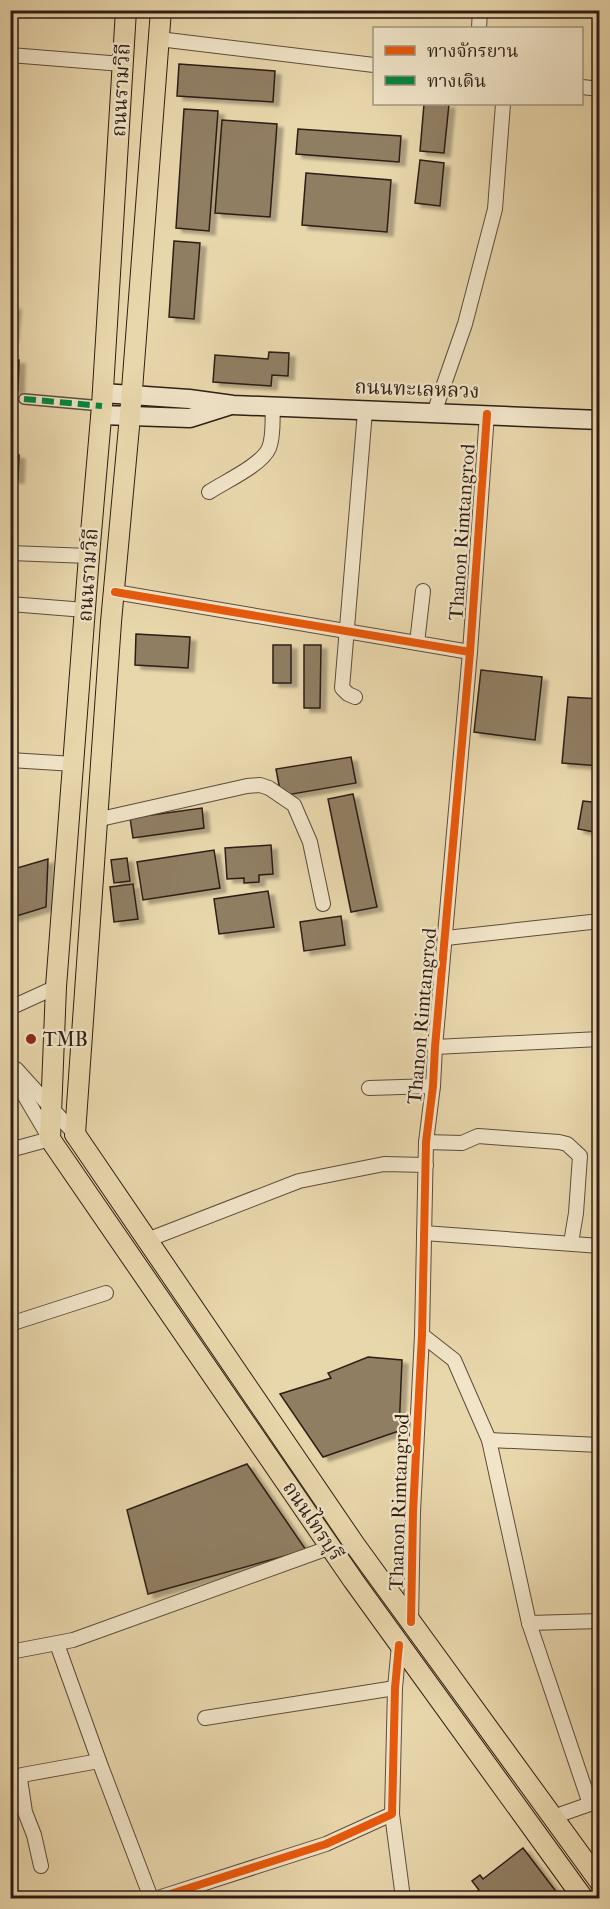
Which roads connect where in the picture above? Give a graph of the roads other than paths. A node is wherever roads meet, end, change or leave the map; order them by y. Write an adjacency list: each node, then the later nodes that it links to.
1 (126, 10): 7 (main road, ถนนรามวิถี)
2 (161, 10): 5 (main road, ถนนรามวิถี)
3 (480, 10): 4 (street)
4 (478, 27)
5 (159, 39): 8 (street); 12 (main road, ถนนรามวิถี)
6 (10, 55): 7 (street)
7 (122, 64): 14 (main road, ถนนรามวิถี)
8 (373, 65)
9 (583, 87): 10 (street)
10 (600, 89)
11 (503, 105): 18 (street)
12 (131, 394): 14 (main road, ถนนทะเลหลวง); 15 (main road, ถนนทะเลหลวง); 20 (main road, ถนนรามวิถี)
13 (24, 399): 14 (street)
14 (102, 405): 20 (main road, ถนนทะเลหลวง); 24 (main road, ถนนรามวิถี)
15 (233, 405): 16 (main road, ถนนทะเลหลวง); 20 (main road, ถนนทะเลหลวง)
16 (273, 406): 17 (main road, ถนนทะเลหลวง); 22 (street)
17 (365, 411): 18 (main road, ถนนทะเลหลวง); 29 (street)
18 (434, 413): 19 (main road, ถนนทะเลหลวง)
19 (487, 414): 21 (main road, ถนนทะเลหลวง); 31 (street, Thanon Rimtangrod)
20 (130, 416): 26 (main road, ถนนรามวิถี)
21 (600, 420)
22 (208, 492)
23 (10, 553): 24 (street)
24 (89, 556): 28 (main road, ถนนรามวิถี)
25 (423, 591): 30 (street)
26 (115, 592): 29 (street); 35 (main road, ถนนรามวิถี)
27 (10, 604): 28 (street)
28 (85, 610): 34 (main road, ถนนรามวิถี)
29 (347, 632): 30 (street); 32 (street)
30 (417, 643): 31 (street)
31 (470, 652): 38 (street, Thanon Rimtangrod)
32 (355, 696)
33 (10, 760): 34 (street)
34 (74, 764): 39 (main road, ถนนรามวิถี)
35 (96, 820): 36 (street); 48 (main road, ถนนรามวิถี)
36 (323, 904)
37 (600, 921): 38 (street)
38 (446, 938): 42 (street, Thanon Rimtangrod)
39 (56, 987): 40 (street); 47 (main road, ถนนรามวิถี)
40 (10, 1008)
41 (600, 1039): 42 (street)
42 (435, 1047): 45 (street, Thanon Rimtangrod)
43 (10, 1063): 47 (street)
44 (10, 1071): 49 (street)
45 (433, 1086): 46 (street); 50 (street, Thanon Rimtangrod)
46 (369, 1088)
47 (51, 1108): 48 (street); 49 (main road, ถนนรามวิถี)
48 (75, 1134): 49 (main road); 54 (main road, ถนนไทรบุรี)
49 (50, 1140): 51 (street); 62 (main road, ถนนไทรบุรี)
50 (426, 1142): 52 (street, Thanon Rimtangrod); 55 (street)
51 (10, 1150)
52 (426, 1165): 53 (street, Thanon Rimtangrod); 54 (street)
53 (424, 1233): 55 (street); 59 (street, Thanon Rimtangrod)
54 (147, 1239): 64 (main road, ถนนไทรบุรี)
55 (571, 1243): 56 (street)
56 (600, 1246)
57 (106, 1293): 58 (street)
58 (10, 1324)
59 (422, 1335): 60 (street); 64 (street, Thanon Rimtangrod)
60 (489, 1440): 61 (street); 65 (street)
61 (600, 1445)
62 (331, 1547): 66 (street); 67 (main road, ถนนไทรบุรี)
63 (600, 1621): 65 (street)
64 (411, 1622): 74 (main road, ถนนไทรบุรี)
65 (529, 1623): 72 (street)
66 (57, 1644): 68 (street); 71 (street)
67 (399, 1645): 69 (street); 80 (main road, ถนนไทรบุรี)
68 (10, 1652)
69 (395, 1688): 70 (street); 73 (street)
70 (206, 1718)
71 (99, 1761): 75 (street); 77 (street)
72 (595, 1803): 74 (street)
73 (392, 1814): 78 (street); 79 (street)
74 (553, 1817): 76 (main road, ถนนไทรบุรี)
75 (41, 1866)
76 (600, 1882)
77 (151, 1899)
78 (158, 1899)
79 (403, 1899)
80 (583, 1899)

